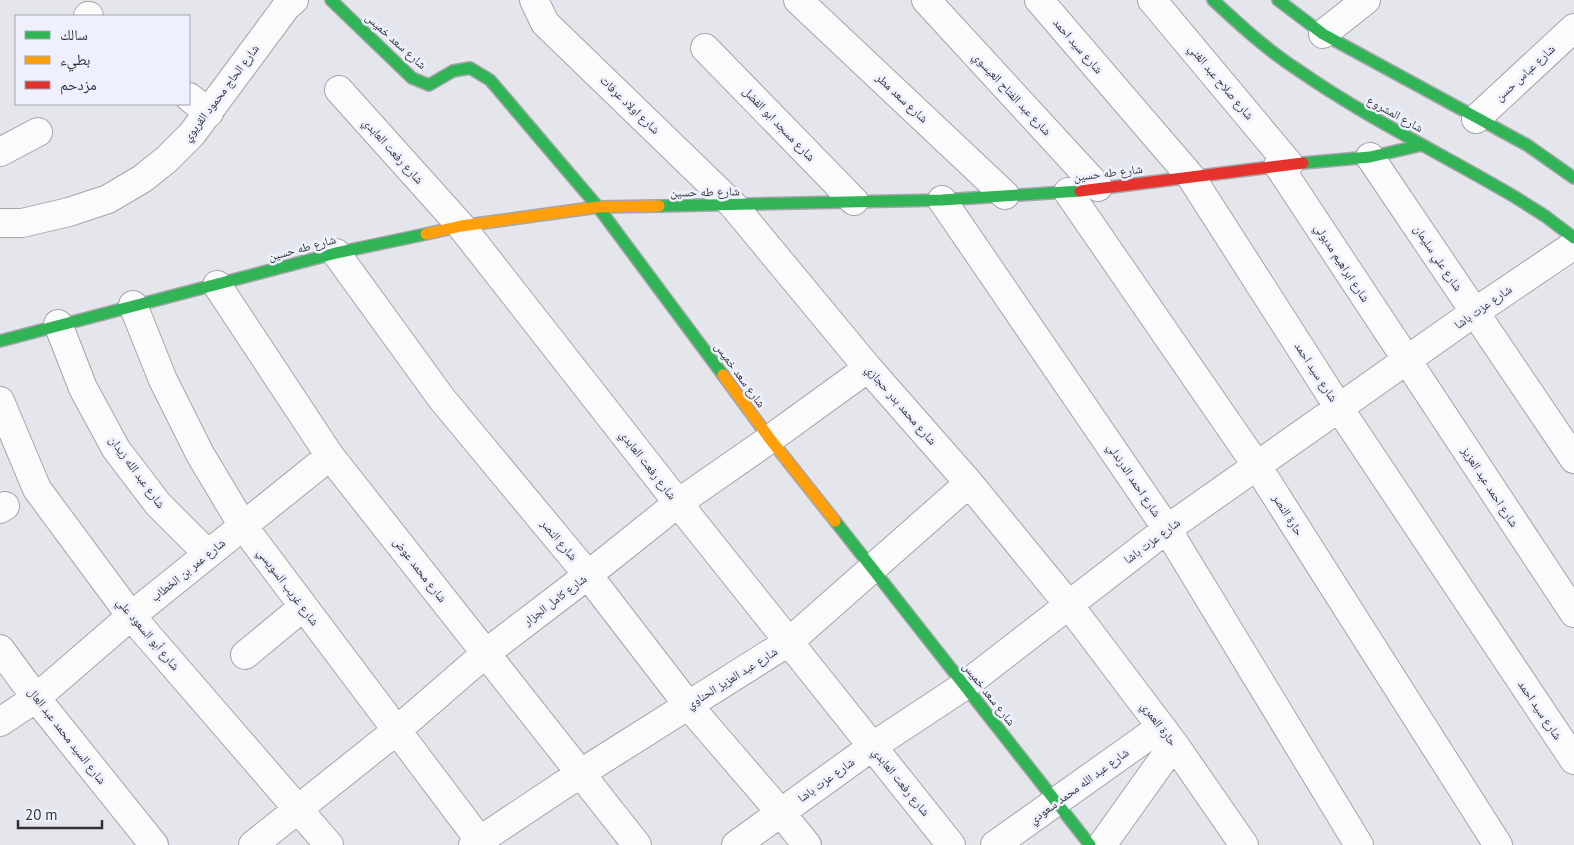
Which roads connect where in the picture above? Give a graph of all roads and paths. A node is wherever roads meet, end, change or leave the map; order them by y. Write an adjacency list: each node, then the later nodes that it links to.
1 (294, 0): 15 (street, شارع الحاج محمود القريوي)
2 (331, 0): 30 (street, شارع سعد خميس)
3 (534, 0): 29 (street, شارع اولاد عرفات)
4 (798, 0): 26 (street, شارع سعد مطر)
5 (926, 0): 24 (street, شارع عبد الفتاح العيسوي)
6 (1039, 0): 22 (street, شارع سيد احمد)
7 (1152, 0): 21 (street, شارع صلاح عبد الغني)
8 (1213, 0): 18 (street, شارع المشروع)
9 (1278, 0): 12 (street)
10 (1366, 0): 12 (street)
11 (1574, 28): 16 (street, شارع عباس حسن)
12 (1323, 34): 16 (street)
13 (705, 48): 28 (street, شارع مسجد ابو الفضل)
14 (339, 90): 32 (street, شارع رفعت العابدي)
15 (199, 105): 31 (street, شارع الحاج محمود القريوي)
16 (1476, 118): 23 (street)
17 (38, 132): 19 (street)
18 (1422, 144): 20 (street, شارع طه حسين); 33 (street, شارع المشروع)
19 (0, 152)
20 (1370, 157): 21 (street, شارع طه حسين); 38 (street, شارع علي سليمان)
21 (1283, 165): 22 (street, شارع طه حسين); 41 (street, شارع ابراهيم مدبولي)
22 (1191, 178): 24 (street, شارع طه حسين); 44 (street, شارع سيد احمد)
23 (1574, 178)
24 (1098, 187): 25 (street, شارع طه حسين)
25 (1068, 192): 26 (street, شارع طه حسين); 48 (street, حارة النصر)
26 (1005, 195): 27 (street, شارع طه حسين)
27 (942, 200): 28 (street, شارع طه حسين); 52 (street, شارع احمد الدرندلي)
28 (854, 201): 29 (street, شارع طه حسين)
29 (733, 205): 30 (street, شارع طه حسين); 42 (street, شارع محمد بدر حجازي)
30 (598, 207): 32 (street, شارع طه حسين); 45 (street, شارع سعد خميس)
31 (0, 223)
32 (461, 226): 35 (street, شارع طه حسين); 50 (street, شارع رفعت العابدي)
33 (1574, 238)
34 (1574, 245): 38 (street, شارع عزت باشا)
35 (336, 253): 36 (street, شارع طه حسين); 55 (street, شارع النصر)
36 (217, 285): 37 (street, شارع طه حسين); 46 (street, شارع محمد عوض)
37 (133, 305): 39 (street, شارع طه حسين); 51 (street, شارع غريب السويسي)
38 (1474, 312): 41 (street, شارع عزت باشا); 47 (street, شارع علي سليمان)
39 (58, 324): 40 (street, شارع طه حسين); 53 (street, شارع عبد الله زيدان)
40 (0, 341)
41 (1407, 360): 44 (street, شارع عزت باشا); 58 (street, شارع احمد عبد العزيز)
42 (868, 368): 45 (street, شارع كامل الجزار); 49 (street, شارع محمد بدر حجازي)
43 (0, 401): 59 (street, شارع أبو السعود علي)
44 (1339, 408): 48 (street, شارع عزت باشا); 71 (street, شارع سيد احمد)
45 (770, 439): 50 (street, شارع كامل الجزار); 54 (street, شارع سعد خميس)
46 (330, 456): 51 (street, شارع عمر بن الخطاب); 62 (street, شارع محمد عوض)
47 (1574, 460)
48 (1257, 466): 52 (street, شارع عزت باشا); 89 (street, حارة النصر)
49 (969, 483): 54 (street, شارع عبد العزيز الحناوي); 56 (street, شارع محمد بدر حجازي)
50 (678, 503): 55 (street, شارع كامل الجزار); 60 (street, شارع رفعت العابدي)
51 (243, 526): 53 (street, شارع عمر بن الخطاب); 57 (street, شارع غريب السويسي)
52 (1167, 529): 56 (street, شارع عزت باشا); 88 (street, شارع احمد الدرندلي)
53 (208, 554): 59 (street, شارع عمر بن الخطاب)
54 (872, 570): 60 (street, شارع عبد العزيز الحناوي); 64 (street, شارع سعد خميس)
55 (588, 575): 62 (street, شارع كامل الجزار); 66 (street, شارع النصر)
56 (1069, 606): 64 (street, شارع عزت باشا); 69 (street, حارة العمري)
57 (303, 607): 63 (street); 68 (street, شارع غريب السويسي)
58 (1574, 613)
59 (131, 616): 65 (street, شارع عمر بن الخطاب); 74 (street, شارع أبو السعود علي)
60 (790, 641): 66 (street, شارع عبد العزيز الحناوي); 70 (street, شارع رفعت العابدي)
61 (0, 649): 65 (street, شارع السيد محمد عبد العال)
62 (486, 652): 68 (street, شارع كامل الجزار); 72 (street, شارع محمد عوض)
63 (245, 655)
64 (964, 686): 70 (street, شارع عزت باشا); 73 (street, شارع سعد خميس)
65 (36, 698): 67 (street, شارع عمر بن الخطاب); 77 (street, شارع السيد محمد عبد العال)
66 (688, 705): 72 (street, شارع عبد العزيز الحناوي); 75 (street, شارع النصر)
67 (0, 722)
68 (396, 731): 74 (street, شارع كامل الجزار); 76 (street, شارع غريب السويسي)
69 (1168, 735): 73 (street, شارع عبد الله محمد سعودي); 86 (street); 87 (street, حارة العمري)
70 (873, 746): 75 (street, شارع عزت باشا); 83 (street, شارع رفعت العابدي)
71 (1574, 760)
72 (580, 773): 76 (street, شارع عبد العزيز الحناوي); 80 (street, شارع محمد عوض)
73 (1056, 802): 84 (street, شارع عبد الله محمد سعودي); 85 (street, شارع سعد خميس)
74 (298, 809): 78 (street, شارع كامل الجزار); 79 (street, شارع أبو السعود علي)
75 (781, 813): 81 (street, شارع عزت باشا); 82 (street, شارع النصر)
76 (479, 844)
77 (154, 845)
78 (253, 845)
79 (329, 845)
80 (637, 845)
81 (736, 845)
82 (807, 845)
83 (952, 845)
84 (995, 845)
85 (1090, 845)
86 (1102, 845)
87 (1244, 845)
88 (1359, 845)
89 (1498, 845)

